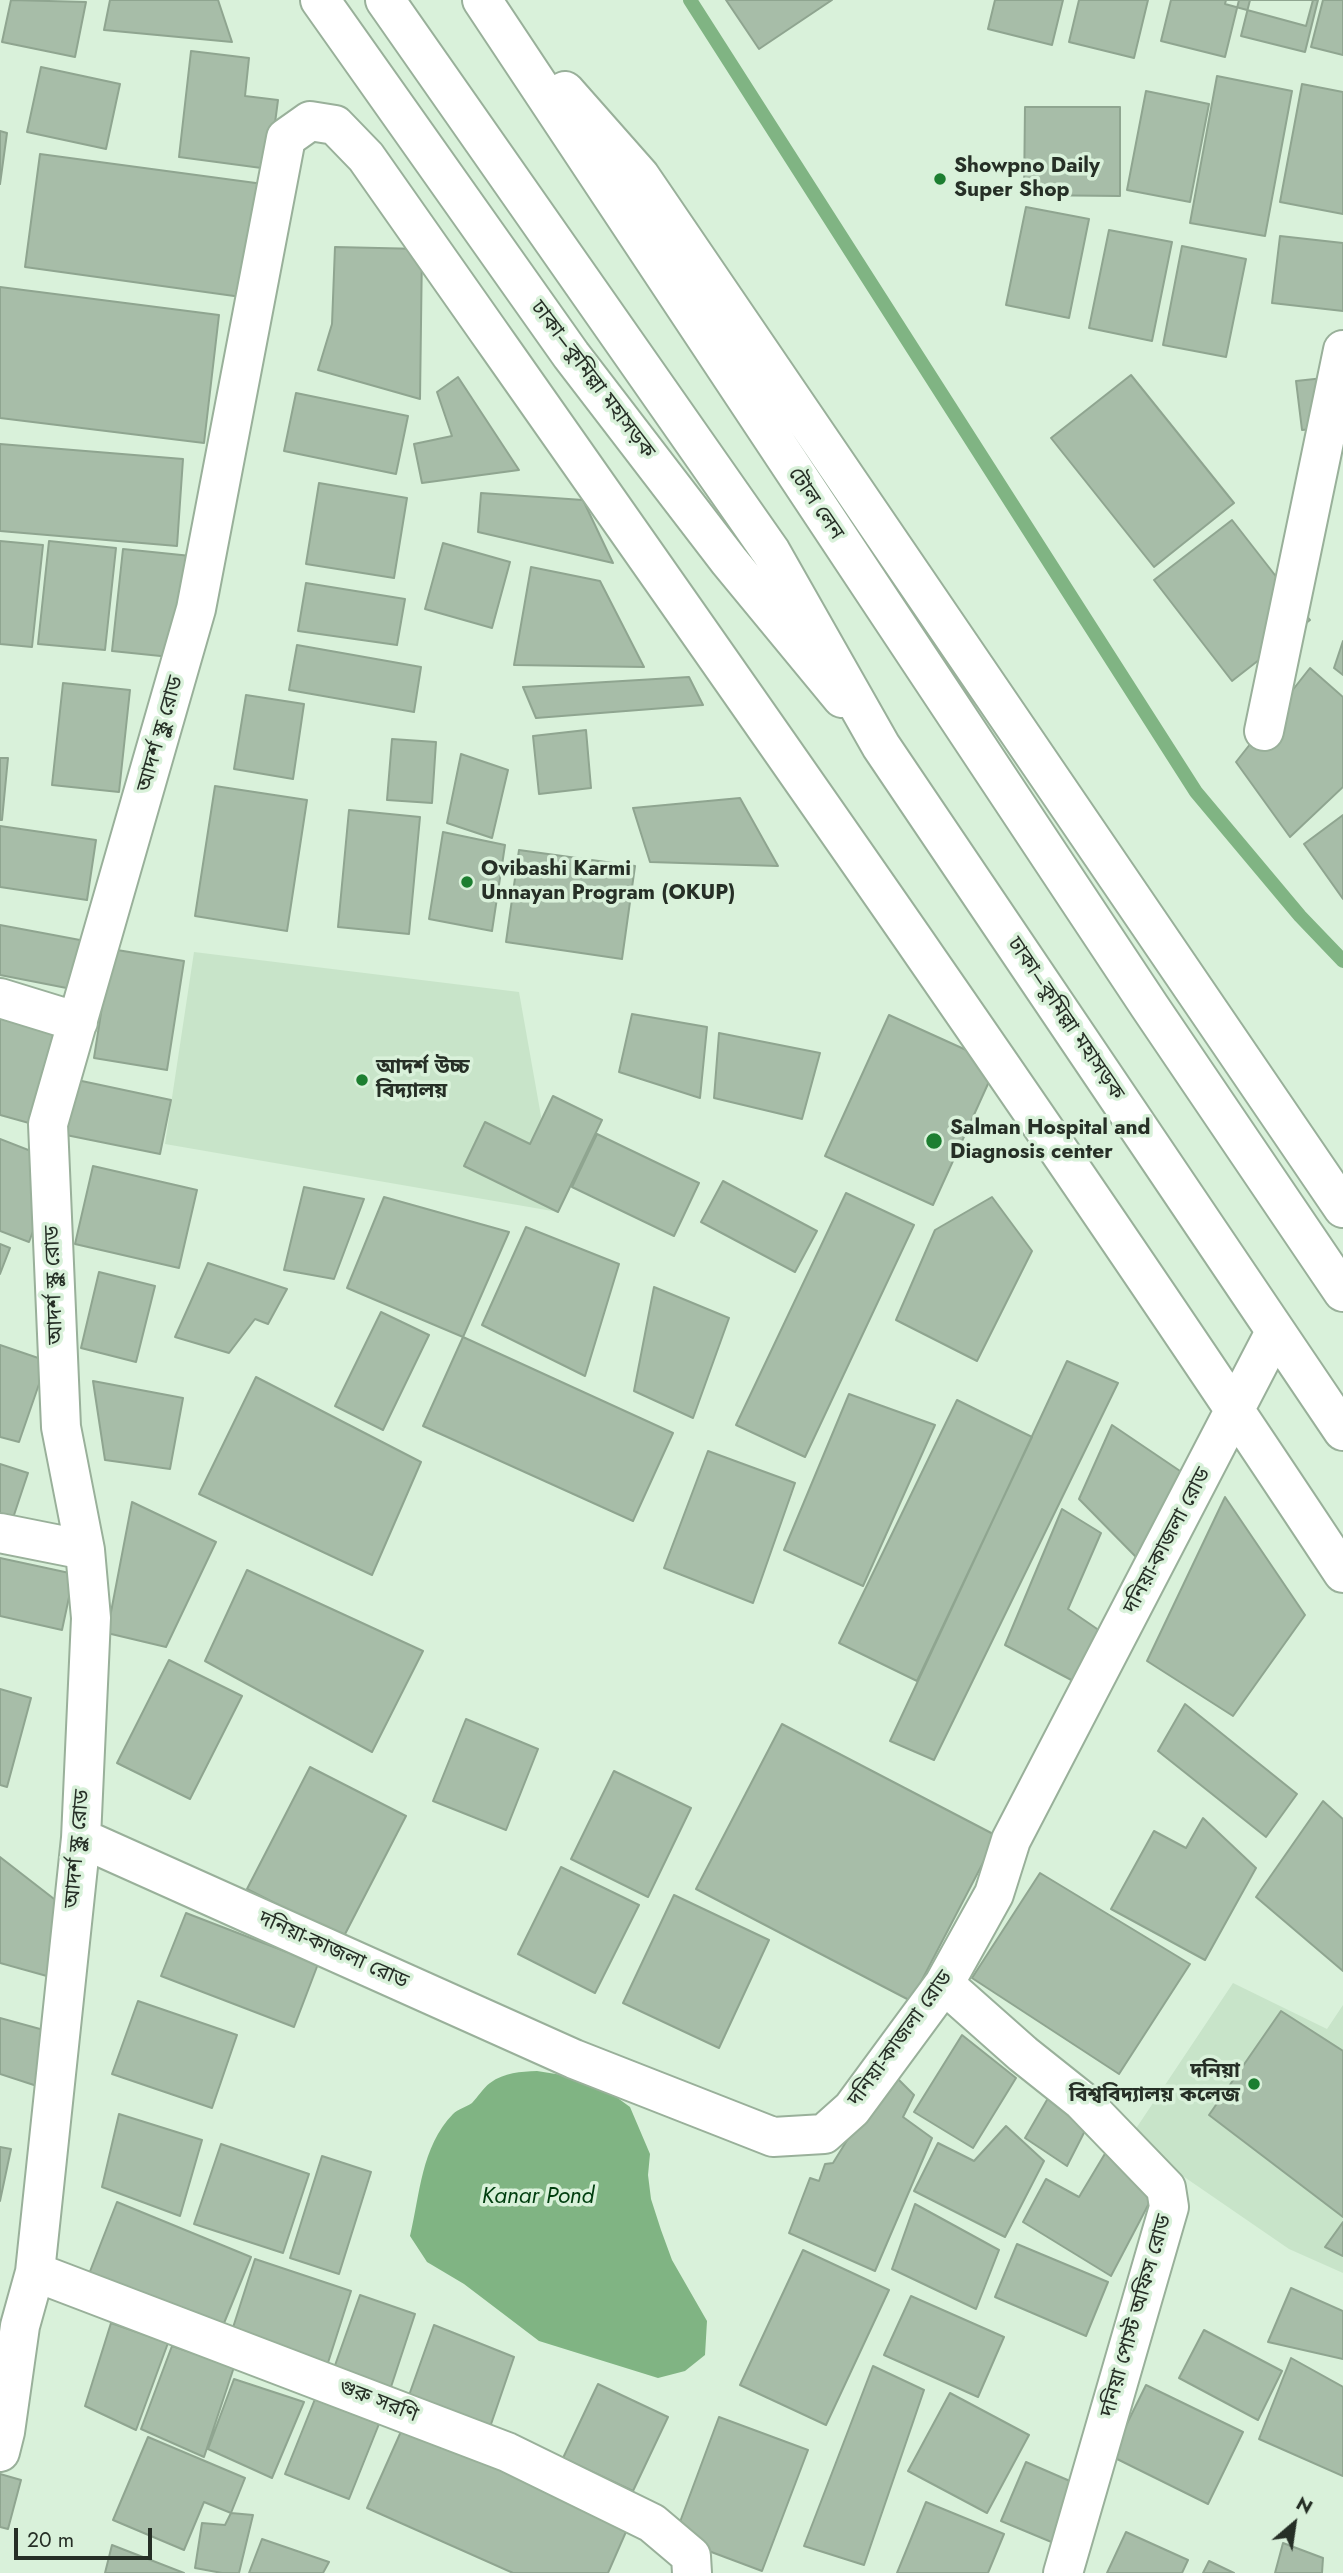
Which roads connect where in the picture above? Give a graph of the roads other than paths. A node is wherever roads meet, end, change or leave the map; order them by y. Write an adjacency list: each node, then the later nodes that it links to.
1 (320, 0): 6 (main road, ঢাকা–কুমিল্লা মহাসড়ক)
2 (385, 0): 6 (main road, ঢাকা–কুমিল্লা মহাসড়ক)
3 (483, 0): 9 (main road); 10 (main road, টোল লেন)
4 (1343, 350): 5 (main road)
5 (1264, 730)
6 (881, 746): 11 (main road, ঢাকা–কুমিল্লা মহাসড়ক)
7 (0, 998): 8 (main road)
8 (78, 1022): 12 (main road, আদর্শ স্কুল রোড); 15 (main road, আদর্শ স্কুল রোড)
9 (1343, 1208)
10 (1343, 1292)
11 (1275, 1332): 12 (main road, দনিয়া-কাজলা রোড); 13 (main road, ঢাকা–কুমিল্লা মহাসড়ক)
12 (1236, 1410): 16 (main road); 18 (main road, দনিয়া-কাজলা রোড)
13 (1343, 1432)
14 (0, 1533): 15 (main road)
15 (85, 1550): 17 (main road, আদর্শ স্কুল রোড)
16 (1343, 1573)
17 (81, 1838): 18 (main road, দনিয়া-কাজলা রোড); 19 (main road, আদর্শ স্কুল রোড)
18 (944, 1984): 23 (main road, দনিয়া পোস্ট অফিস রোড)
19 (34, 2272): 20 (main road, আদর্শ স্কুল রোড); 22 (main road, গুরু সরণি)
20 (10, 2324): 21 (main road, আদর্শ স্কুল রোড)
21 (0, 2452)
22 (692, 2573)
23 (1063, 2573)

